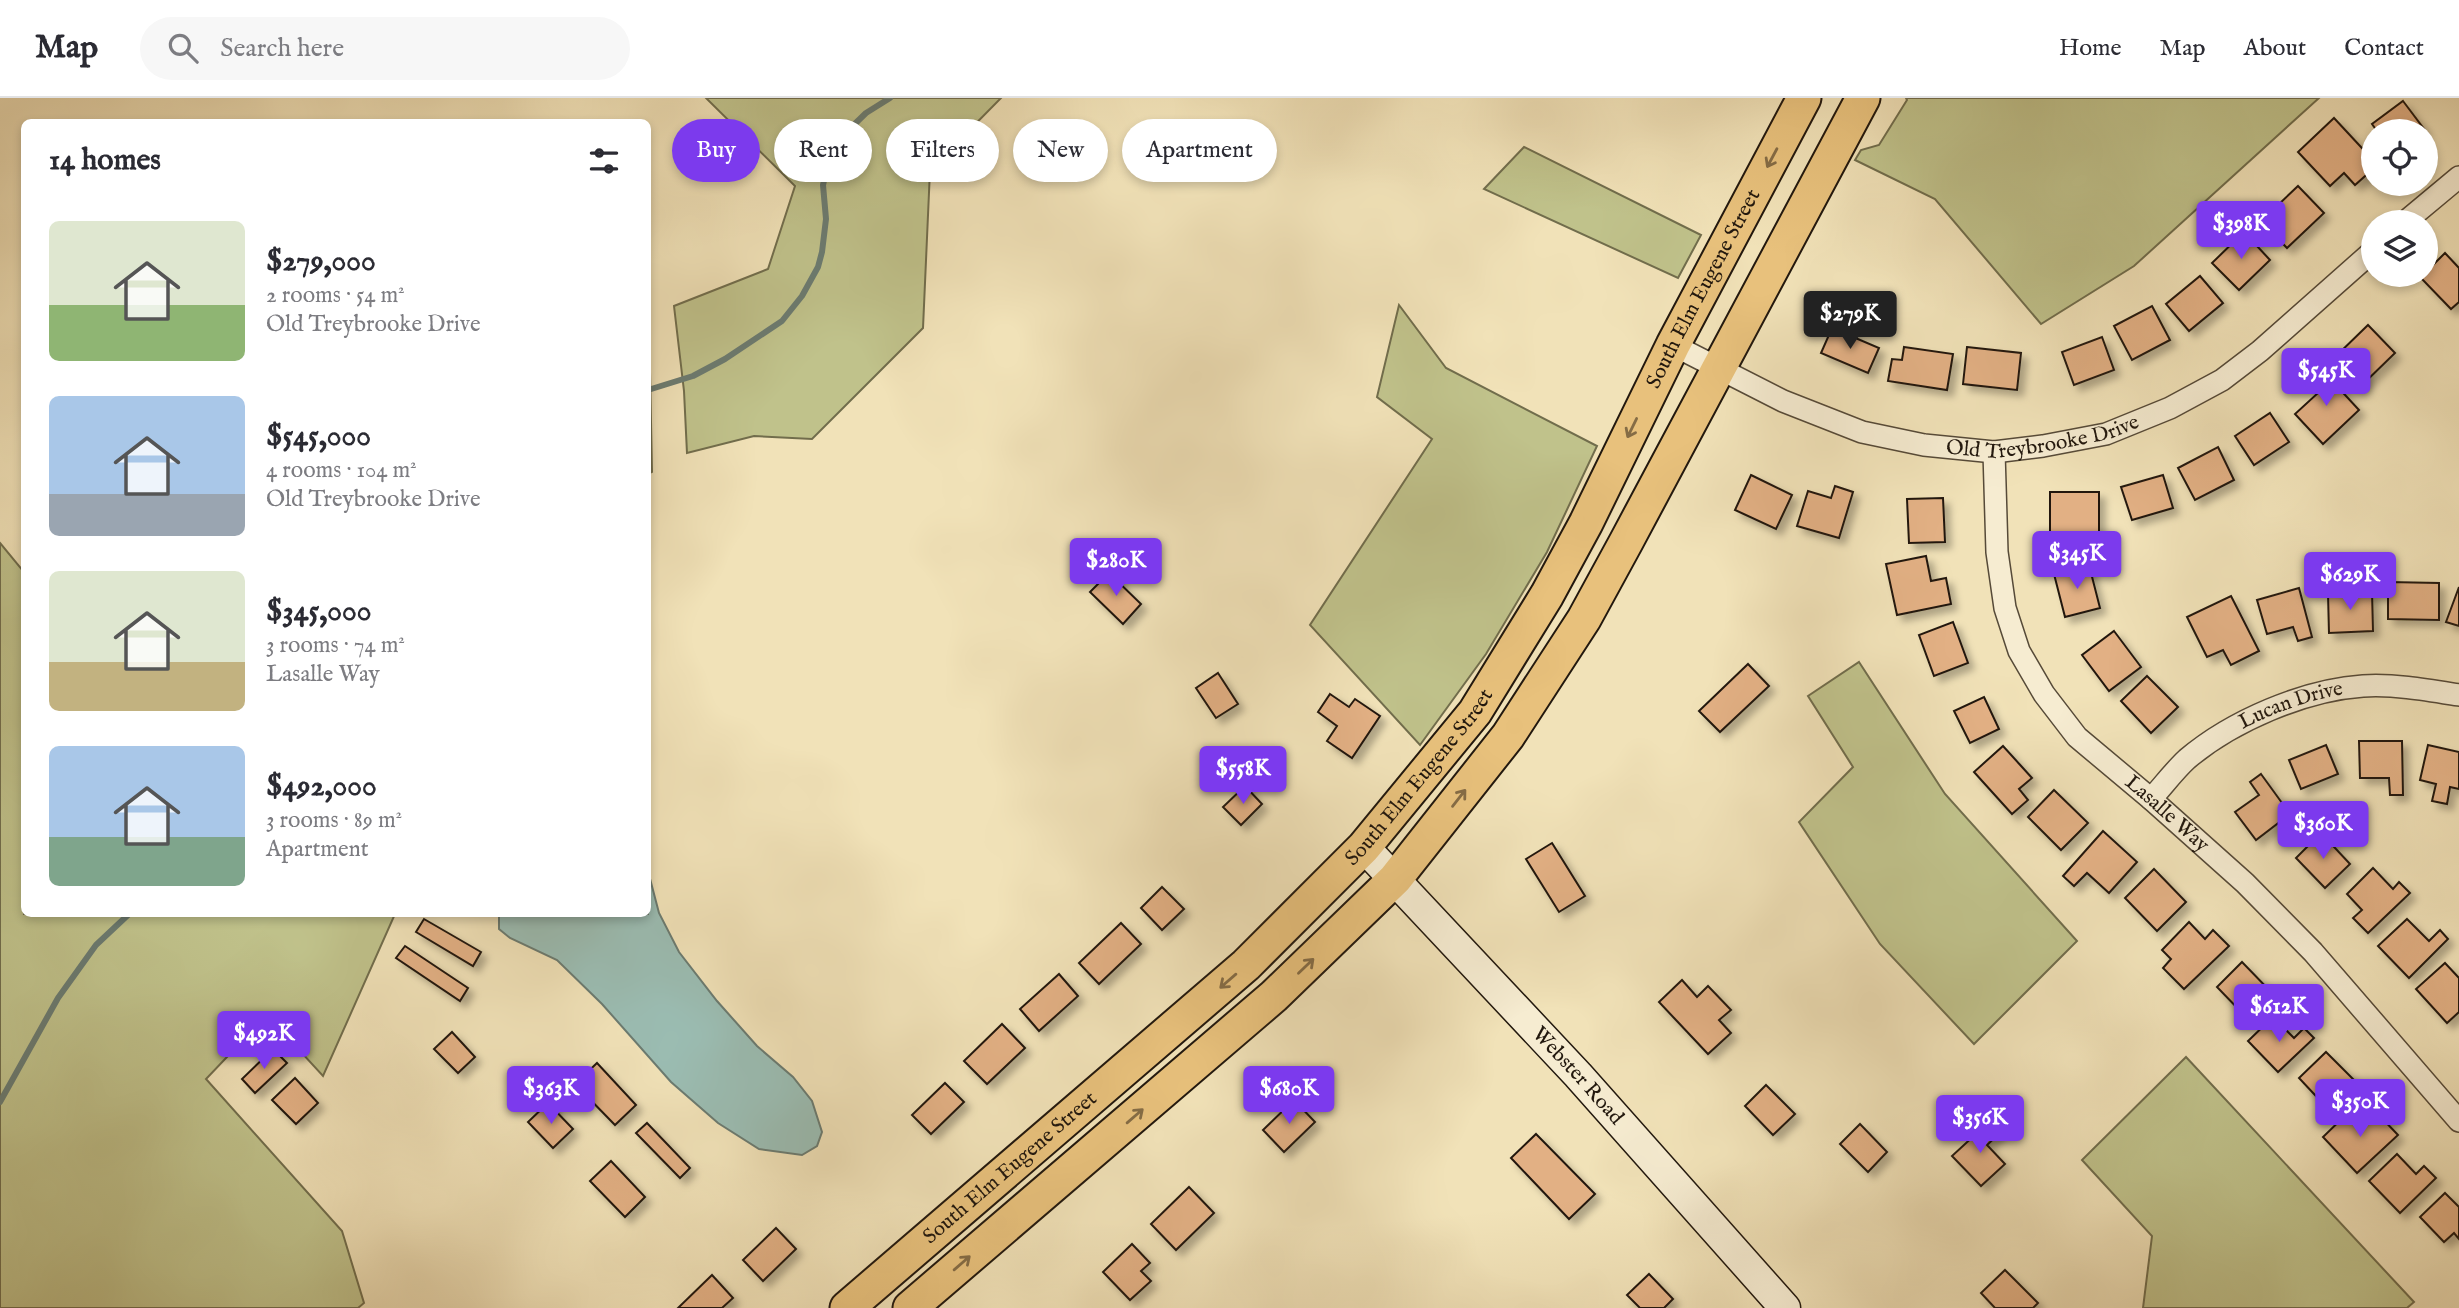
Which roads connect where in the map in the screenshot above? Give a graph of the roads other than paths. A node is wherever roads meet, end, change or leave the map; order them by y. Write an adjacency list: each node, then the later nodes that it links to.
1 (1804, 98): 6 (main road, South Elm Eugene Street, one-way to 6)
2 (1859, 99): 7 (main road, South Elm Eugene Street)
3 (2457, 182): 4 (street)
4 (2421, 210)
5 (2361, 262): 8 (street, Old Treybrooke Drive)
6 (1673, 345): 7 (street, Old Treybrooke Drive); 11 (main road, South Elm Eugene Street, one-way to 11)
7 (1718, 368): 8 (street, Old Treybrooke Drive); 12 (main road, South Elm Eugene Street, one-way to 7)
8 (1994, 452): 10 (street, Lasalle Way)
9 (2459, 695): 10 (street, Lucan Drive)
10 (2151, 799): 13 (street, Lasalle Way)
11 (1364, 848): 12 (street, Webster Road); 14 (main road, South Elm Eugene Street, one-way to 14)
12 (1395, 879): 15 (main road, South Elm Eugene Street, one-way to 12); 16 (street, Webster Road)
13 (2459, 1121)
14 (847, 1308)
15 (910, 1308)
16 (1785, 1308)

